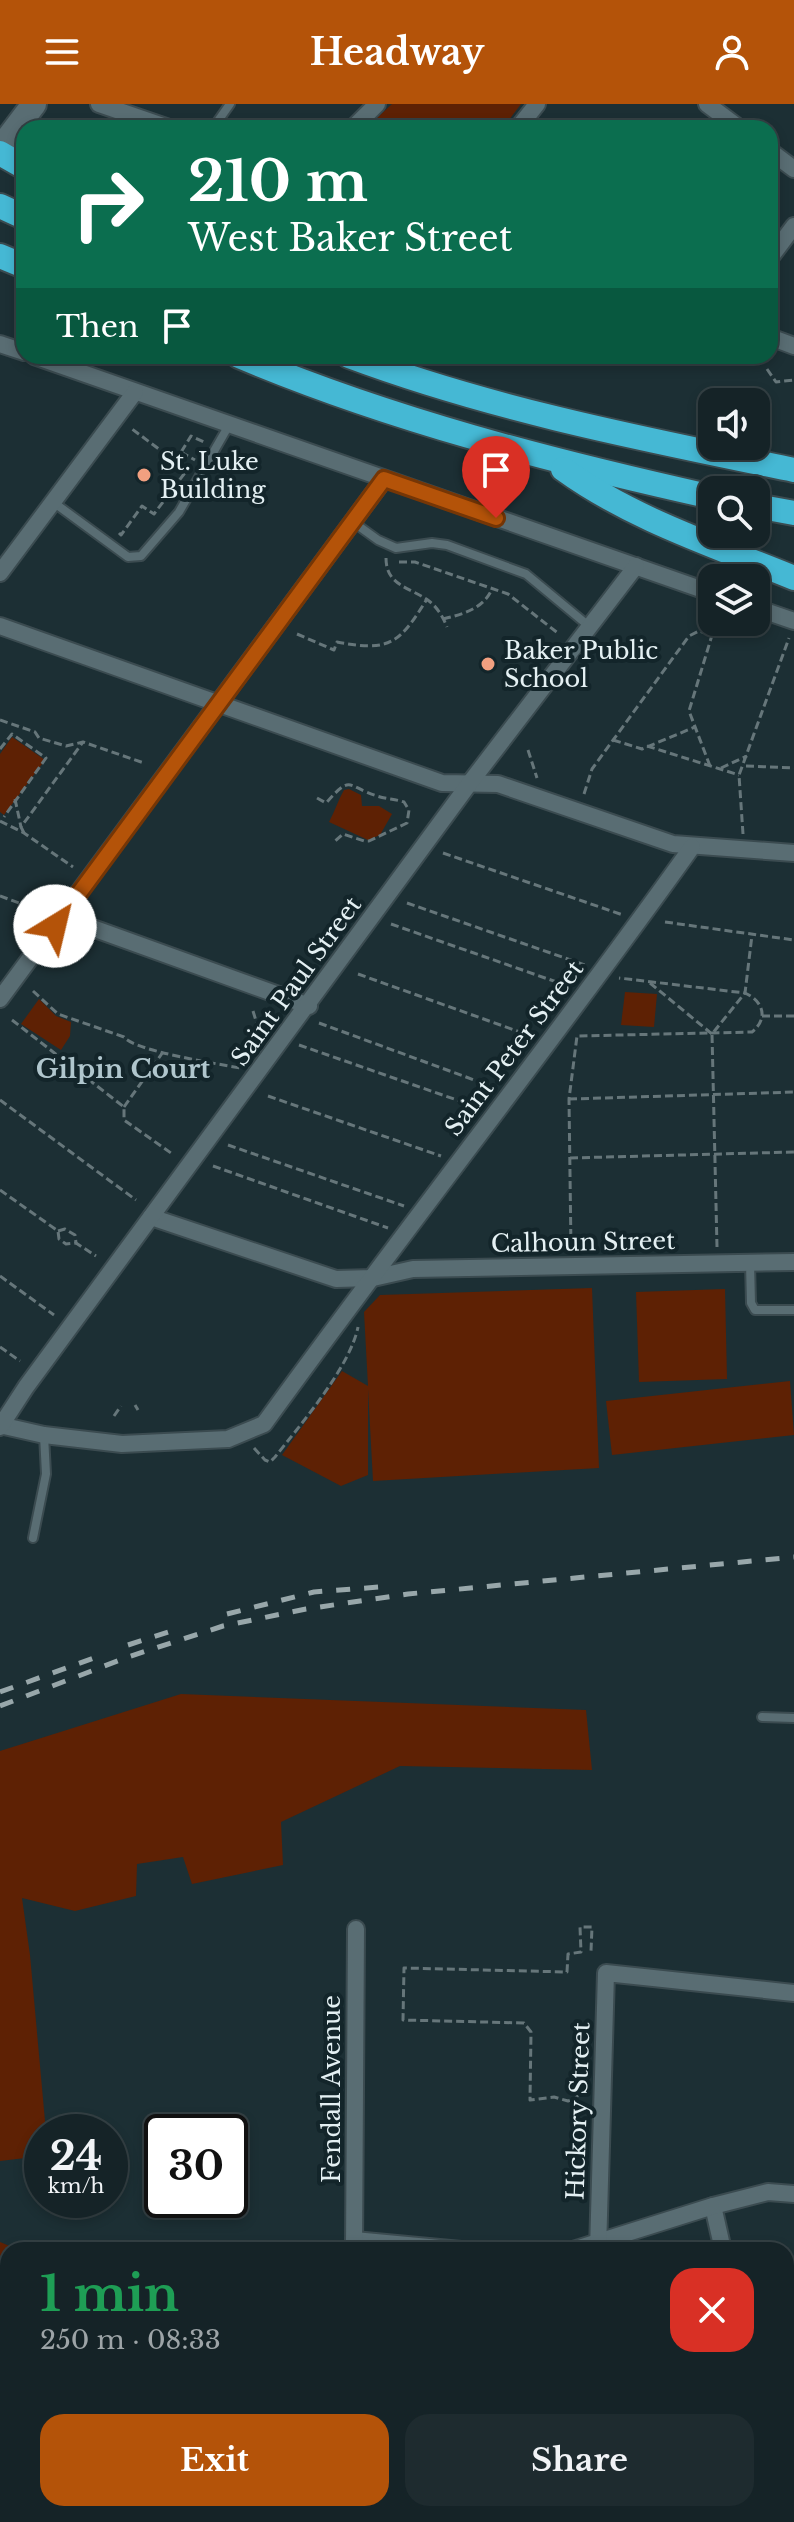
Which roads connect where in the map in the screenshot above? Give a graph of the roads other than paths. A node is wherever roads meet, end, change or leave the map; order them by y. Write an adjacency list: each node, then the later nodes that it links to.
1 (99, 104): 5 (street)
2 (377, 104): 6 (street)
3 (537, 104): 7 (street)
4 (707, 104): 8 (street)
5 (146, 120)
6 (361, 120)
7 (524, 120)
8 (728, 120)
9 (16, 129): 10 (street)
10 (0, 151)
11 (794, 226): 12 (street)
12 (778, 247)
13 (56, 364): 18 (street)
14 (259, 364): 20 (highway)
15 (372, 364): 17 (highway)
16 (388, 364): 17 (highway)
17 (417, 380): 21 (highway)
18 (135, 392): 19 (street); 24 (street)
19 (229, 425): 22 (street); 24 (lane)
20 (552, 460): 23 (highway); 30 (highway)
21 (794, 470)
22 (384, 479): 27 (street); 28 (street)
23 (698, 494)
24 (53, 502): 29 (street)
25 (770, 509): 26 (highway)
26 (794, 513)
27 (353, 522): 34 (lane); 36 (street)
28 (636, 566): 31 (street); 34 (street, Saint Paul Street)
29 (0, 573)
30 (794, 578)
31 (698, 588)
32 (770, 616): 35 (street)
33 (0, 626): 36 (street)
34 (590, 627): 37 (street, Saint Paul Street)
35 (792, 628)
36 (218, 705): 37 (street); 40 (street)
37 (469, 784): 38 (street); 42 (street, Saint Paul Street)
38 (692, 847): 39 (street); 46 (street, Saint Peter Street)
39 (794, 853)
40 (62, 917): 41 (street); 42 (street)
41 (0, 999)
42 (309, 1006): 43 (street, Saint Paul Street)
43 (151, 1217): 46 (street, Calhoun Street); 48 (street, Saint Paul Street)
44 (794, 1262): 45 (street, Calhoun Street)
45 (750, 1263): 46 (street, Calhoun Street); 47 (lane)
46 (373, 1278): 49 (street, Saint Peter Street)
47 (794, 1310)
48 (0, 1426): 49 (street, Saint Peter Street)
49 (44, 1435): 50 (lane)
50 (33, 1538)
51 (762, 1717): 52 (lane)
52 (794, 1718)
53 (356, 1929): 57 (street, Fendall Avenue)
54 (794, 1993): 58 (street, Hickory Street)
55 (794, 2194): 56 (street)
56 (713, 2206): 59 (street); 60 (street)
57 (354, 2242)
58 (598, 2242)
59 (612, 2242)
60 (721, 2242)

